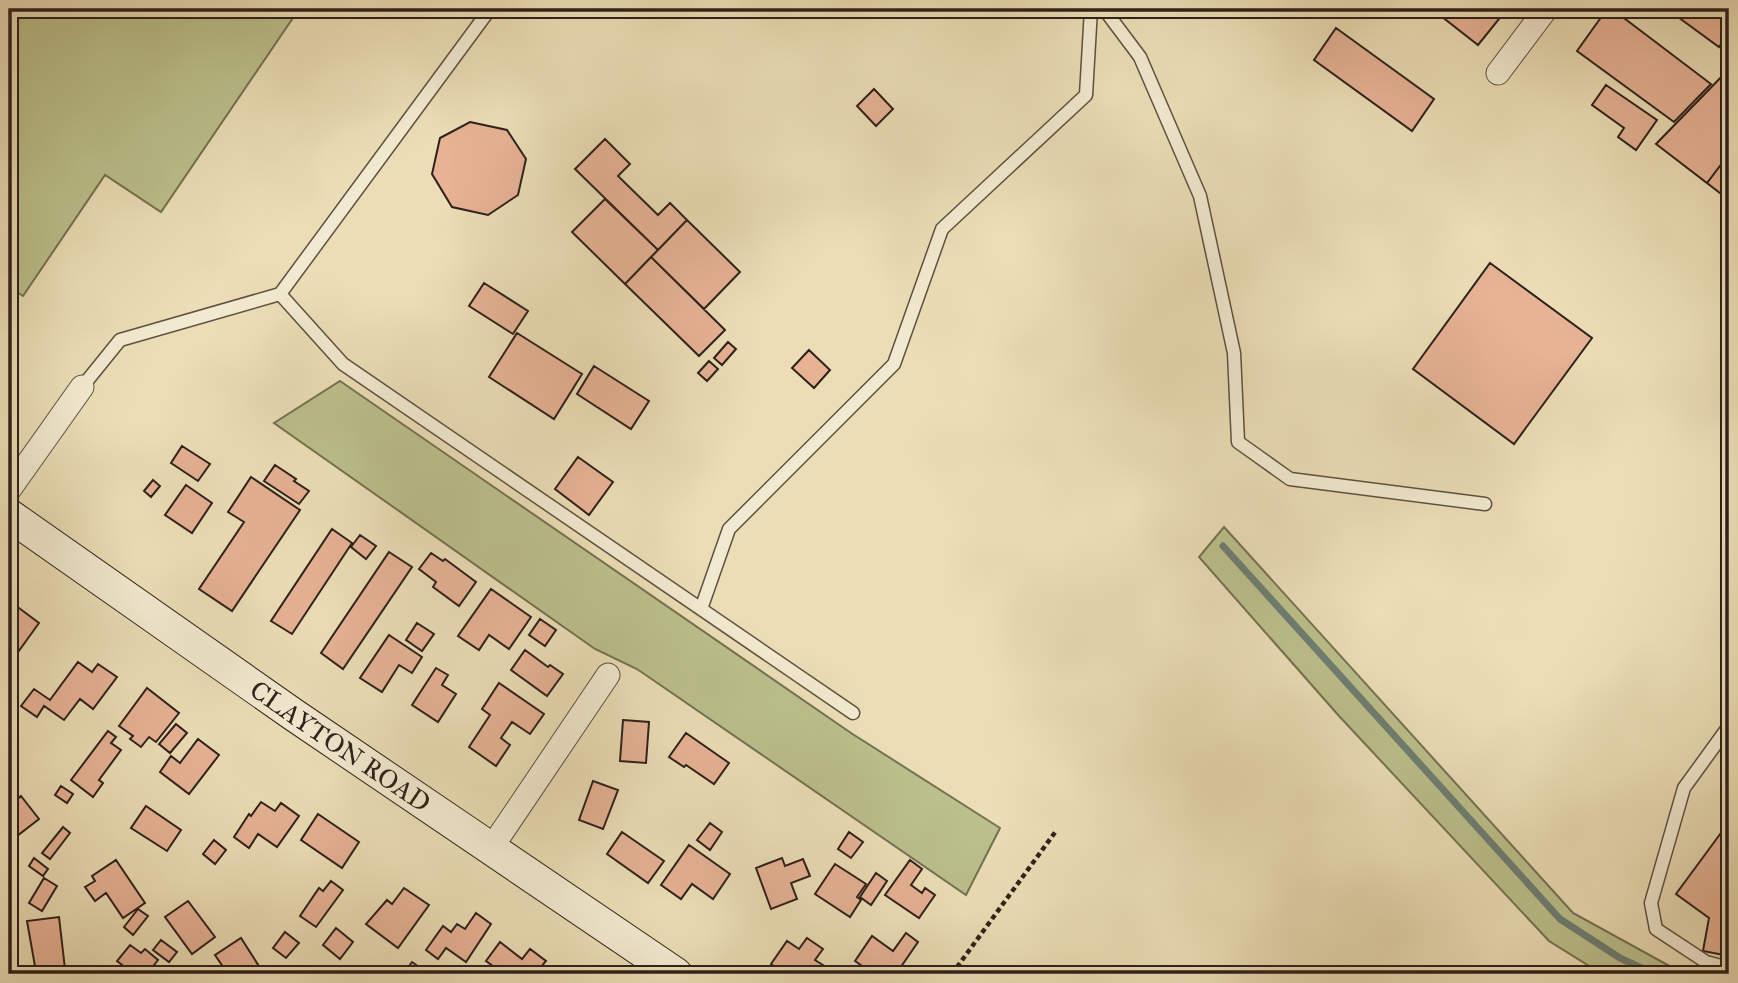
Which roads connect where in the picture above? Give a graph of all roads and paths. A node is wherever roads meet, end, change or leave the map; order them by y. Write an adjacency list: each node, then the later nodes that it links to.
1 (490, 9): 6 (lane)
2 (1090, 9): 11 (lane)
3 (1104, 9): 9 (lane)
4 (1545, 9): 5 (street)
5 (1498, 73)
6 (280, 294): 7 (lane); 11 (lane)
7 (82, 387): 8 (street)
8 (9, 490)
9 (1485, 504)
10 (9, 515): 16 (main road, CLAYTON ROAD)
11 (701, 609): 13 (lane)
12 (608, 675): 16 (street)
13 (853, 713)
14 (1729, 726): 17 (lane)
15 (1056, 831): 19 (path)
16 (492, 847): 18 (main road, CLAYTON ROAD)
17 (1729, 968)
18 (676, 974)
19 (951, 974)

